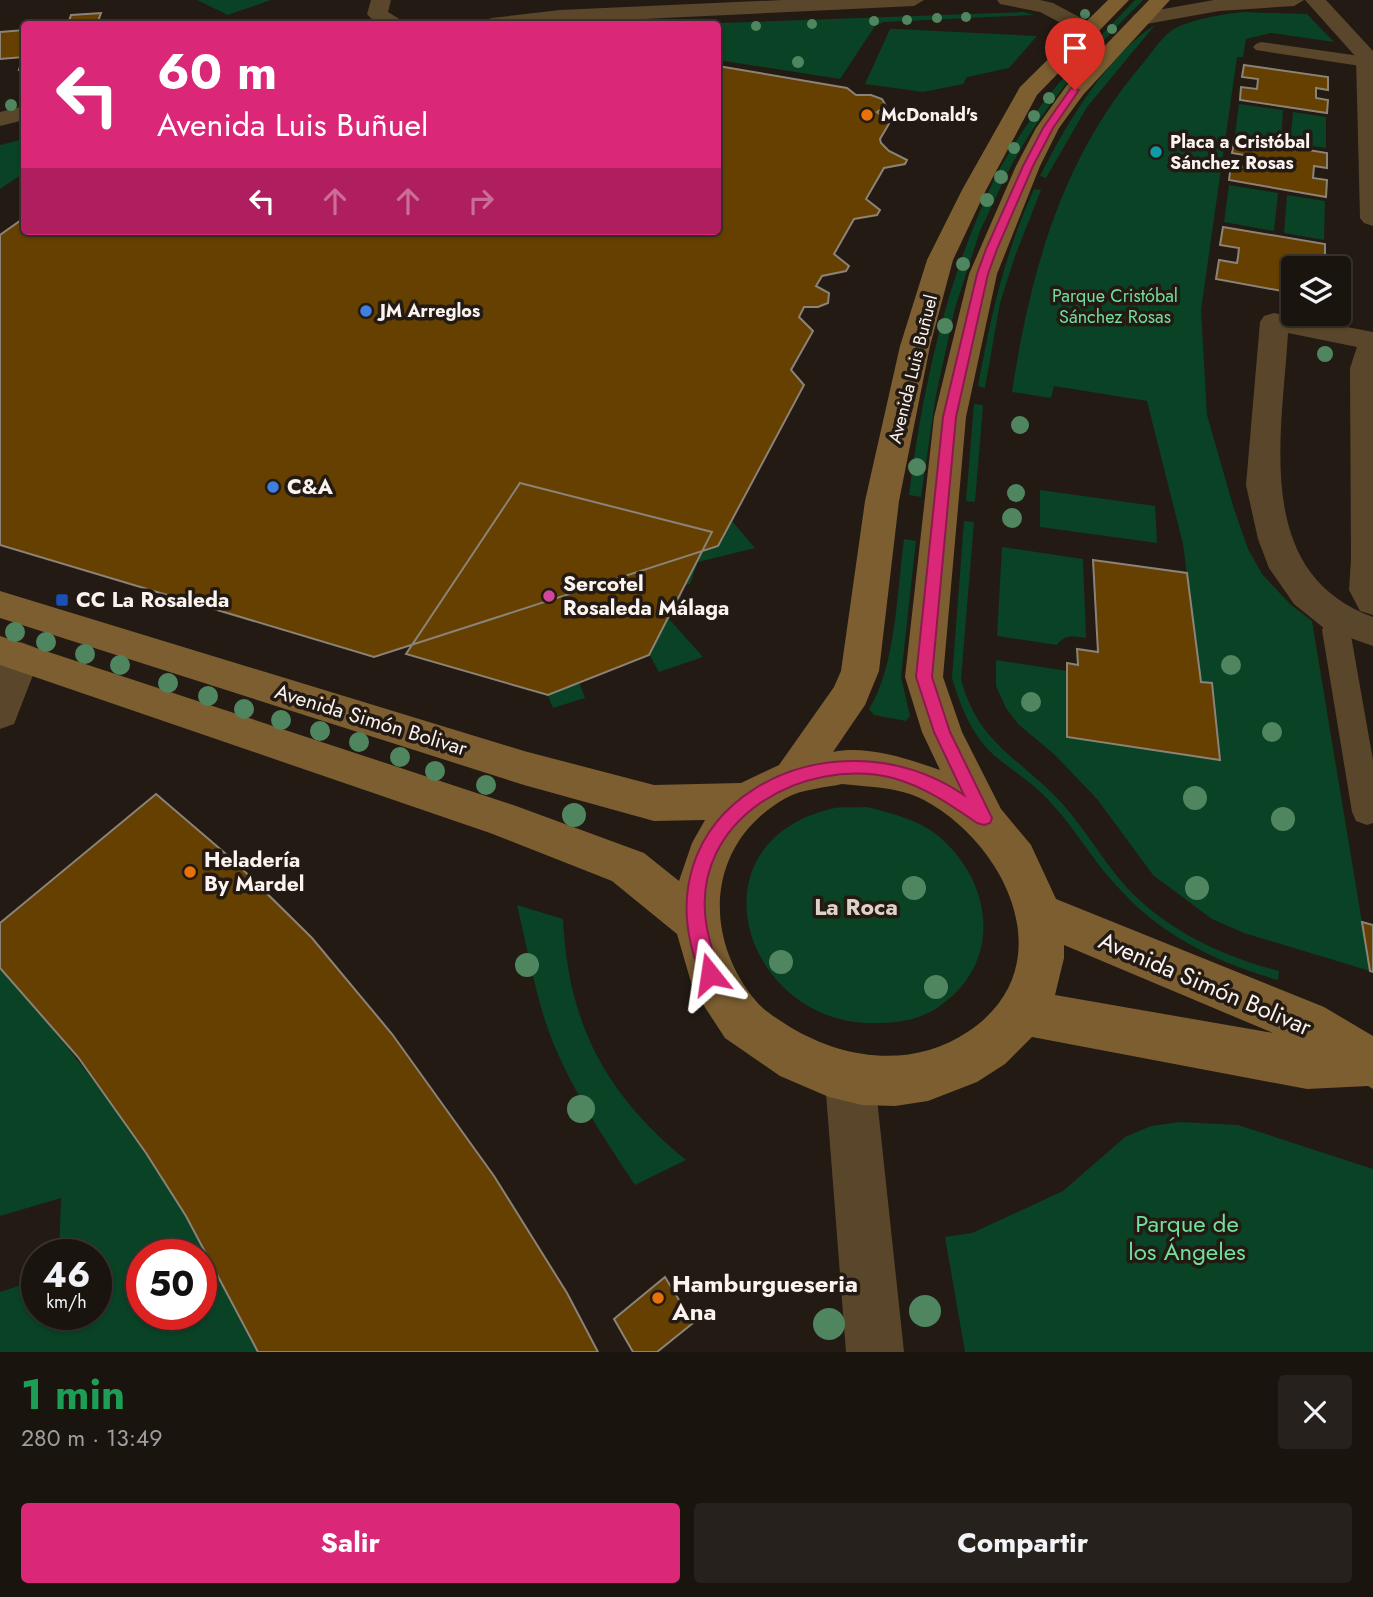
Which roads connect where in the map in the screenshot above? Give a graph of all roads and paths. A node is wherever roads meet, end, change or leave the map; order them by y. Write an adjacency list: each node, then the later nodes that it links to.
1 (914, 0): 7 (street)
2 (1007, 0): 10 (street)
3 (1277, 0): 4 (street); 8 (street)
4 (1288, 0): 5 (street)
5 (1294, 0)
6 (1315, 0): 12 (street)
7 (681, 5): 9 (street)
8 (1140, 6): 10 (main road, Avenida Luis Buñuel); 27 (main road)
9 (518, 21)
10 (1089, 30): 24 (main road, Avenida Luis Buñuel)
11 (1261, 47): 12 (lane)
12 (1370, 62): 15 (street)
13 (21, 114): 14 (street)
14 (0, 120)
15 (1373, 218)
16 (1373, 343): 17 (street); 18 (street)
17 (1287, 568): 18 (street); 20 (street)
18 (1370, 596)
19 (0, 604): 25 (main road, Avenida Simón Bolivar)
20 (1338, 619): 21 (street); 26 (lane)
21 (1373, 632)
22 (10, 653): 23 (street); 29 (main road)
23 (0, 713)
24 (794, 776): 25 (main road); 27 (main road)
25 (748, 801): 29 (main road)
26 (1367, 811)
27 (984, 818): 28 (main road)
28 (1039, 913): 30 (main road); 31 (main road, Avenida Simón Bolivar)
29 (696, 922): 32 (main road)
30 (1022, 1013): 31 (main road, Avenida Simón Bolivar); 32 (main road)
31 (1370, 1063)
32 (850, 1080): 33 (street)
33 (875, 1352)

